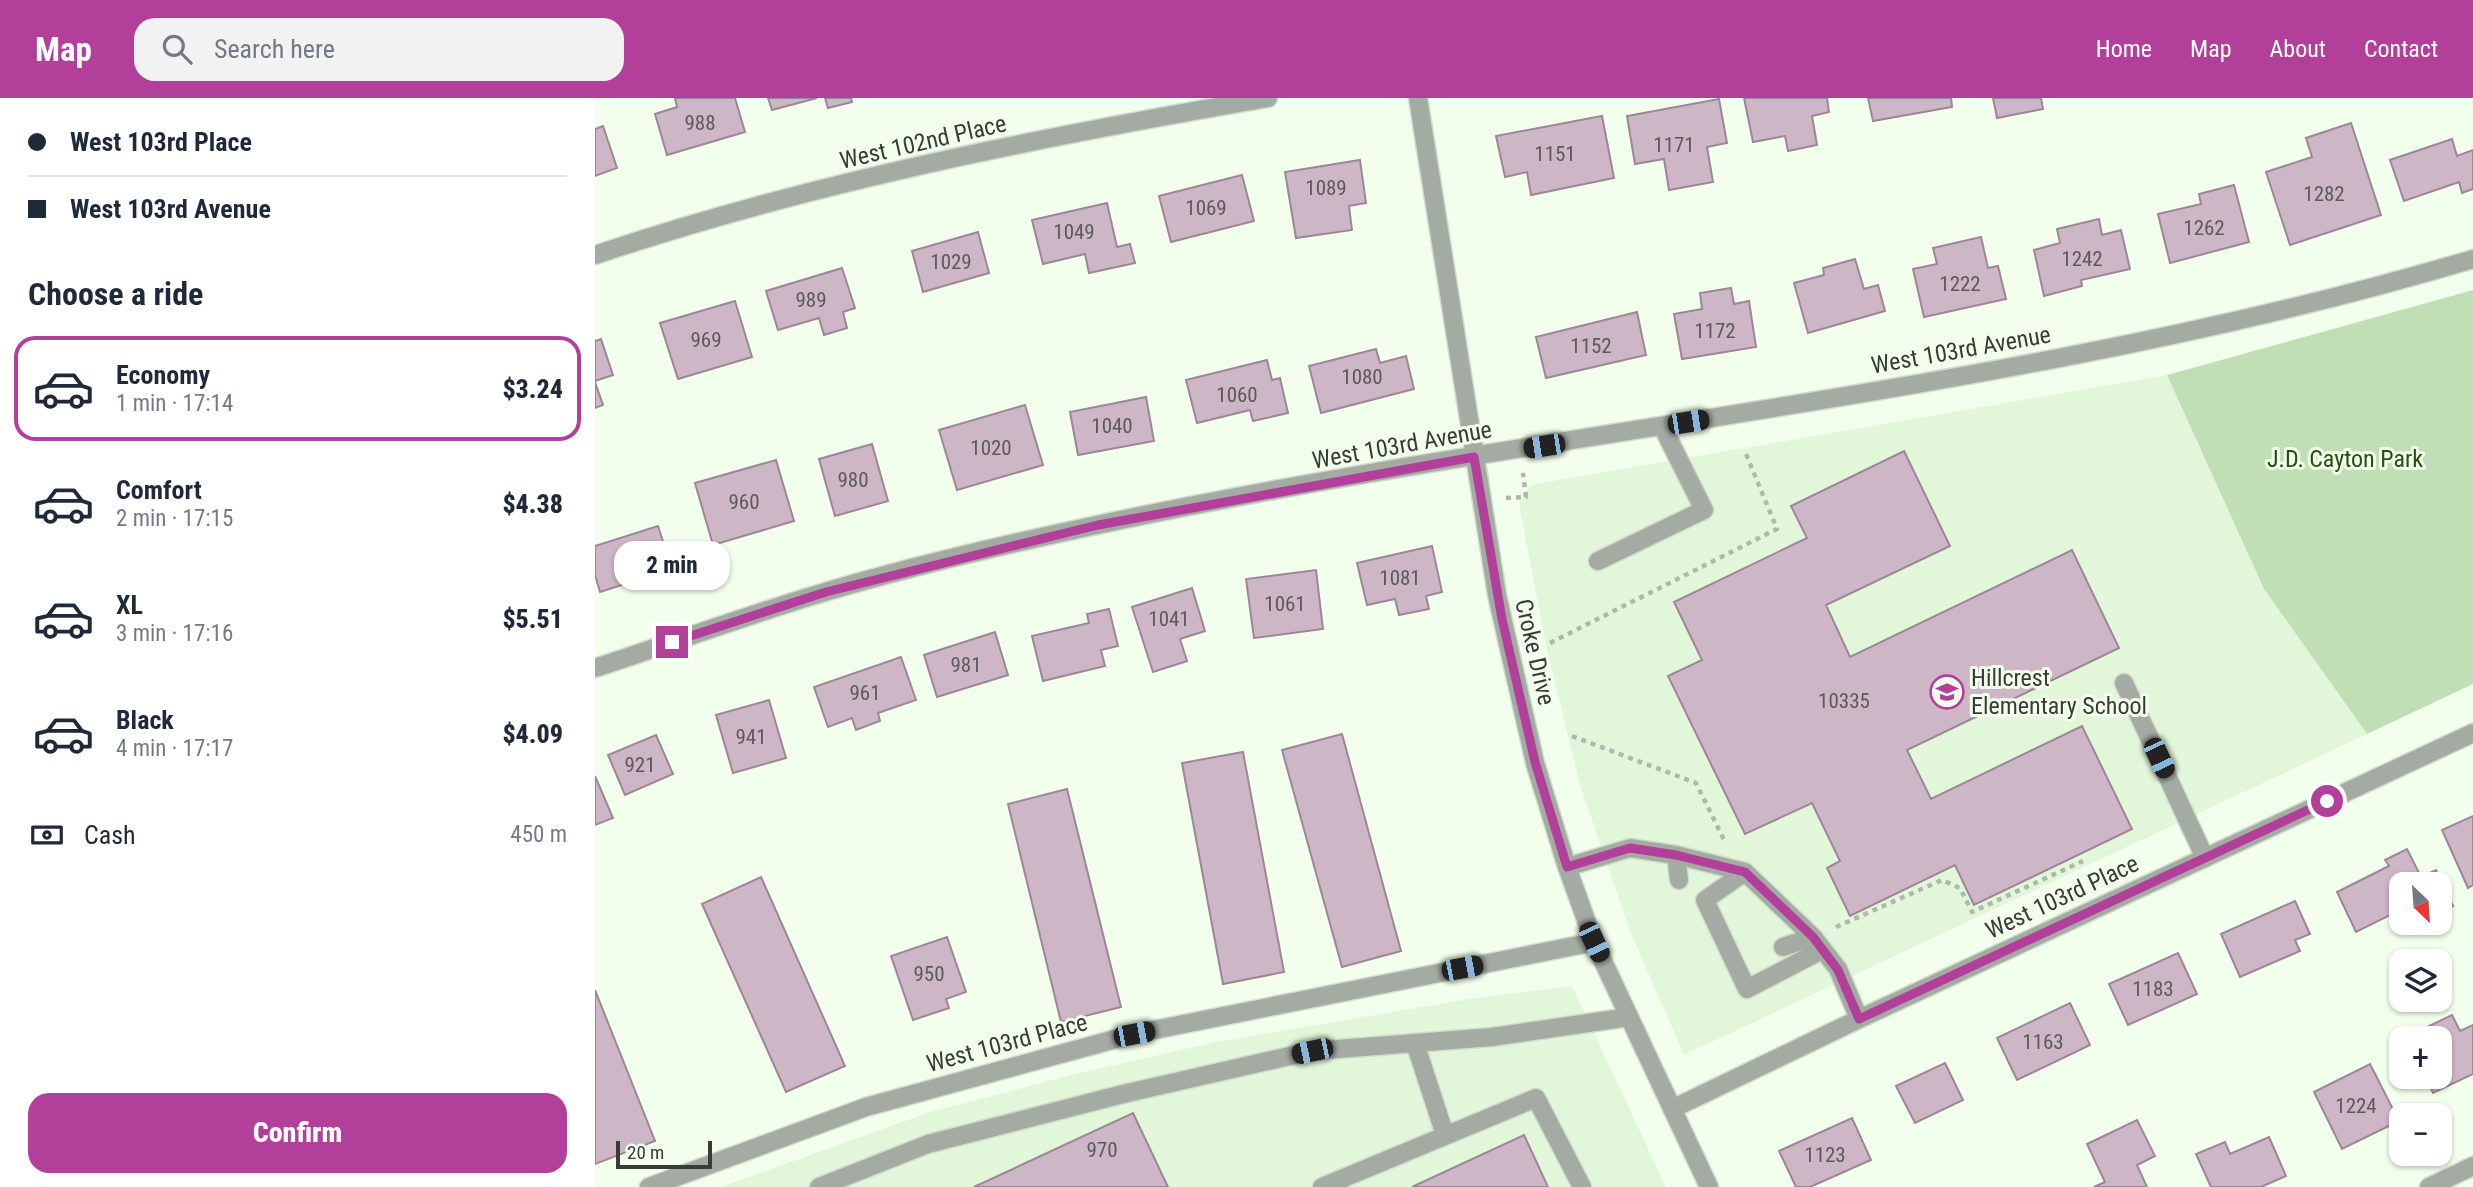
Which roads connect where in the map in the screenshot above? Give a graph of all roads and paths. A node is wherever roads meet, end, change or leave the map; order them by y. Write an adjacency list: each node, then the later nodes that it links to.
1 (1268, 98): 3 (street, West 102nd Place)
2 (1418, 98): 7 (street, Croke Drive)
3 (595, 255)
4 (2473, 258): 5 (street, West 103rd Avenue)
5 (1662, 426): 7 (street, West 103rd Avenue); 8 (street)
6 (1746, 454): 9 (path)
7 (1474, 457): 10 (street, West 103rd Avenue); 18 (street, Croke Drive)
8 (1598, 561)
9 (1550, 643)
10 (595, 668)
11 (2124, 683): 15 (street)
12 (2473, 733): 15 (street, West 103rd Place)
13 (1572, 736): 17 (path)
14 (1676, 855): 17 (street); 18 (street); 20 (street)
15 (2205, 858): 25 (street, West 103rd Place)
16 (2083, 860): 22 (path)
17 (1721, 866): 19 (street)
18 (1567, 867): 21 (street, Croke Drive)
19 (1745, 872): 22 (street); 22 (street)
20 (1679, 880)
21 (1594, 942): 24 (street, Croke Drive); 30 (street, West 103rd Place)
22 (1817, 943): 23 (street); 25 (street)
23 (1783, 947)
24 (1629, 1017): 26 (street); 27 (street, Croke Drive)
25 (1859, 1019): 27 (street, West 103rd Place)
26 (1415, 1043): 28 (street); 31 (street)
27 (1672, 1108): 34 (street, Croke Drive)
28 (1445, 1135): 32 (street); 33 (street)
29 (2473, 1166): 35 (street)
30 (649, 1187)
31 (818, 1187)
32 (1322, 1187)
33 (1582, 1187)
34 (1709, 1187)
35 (2429, 1187)

